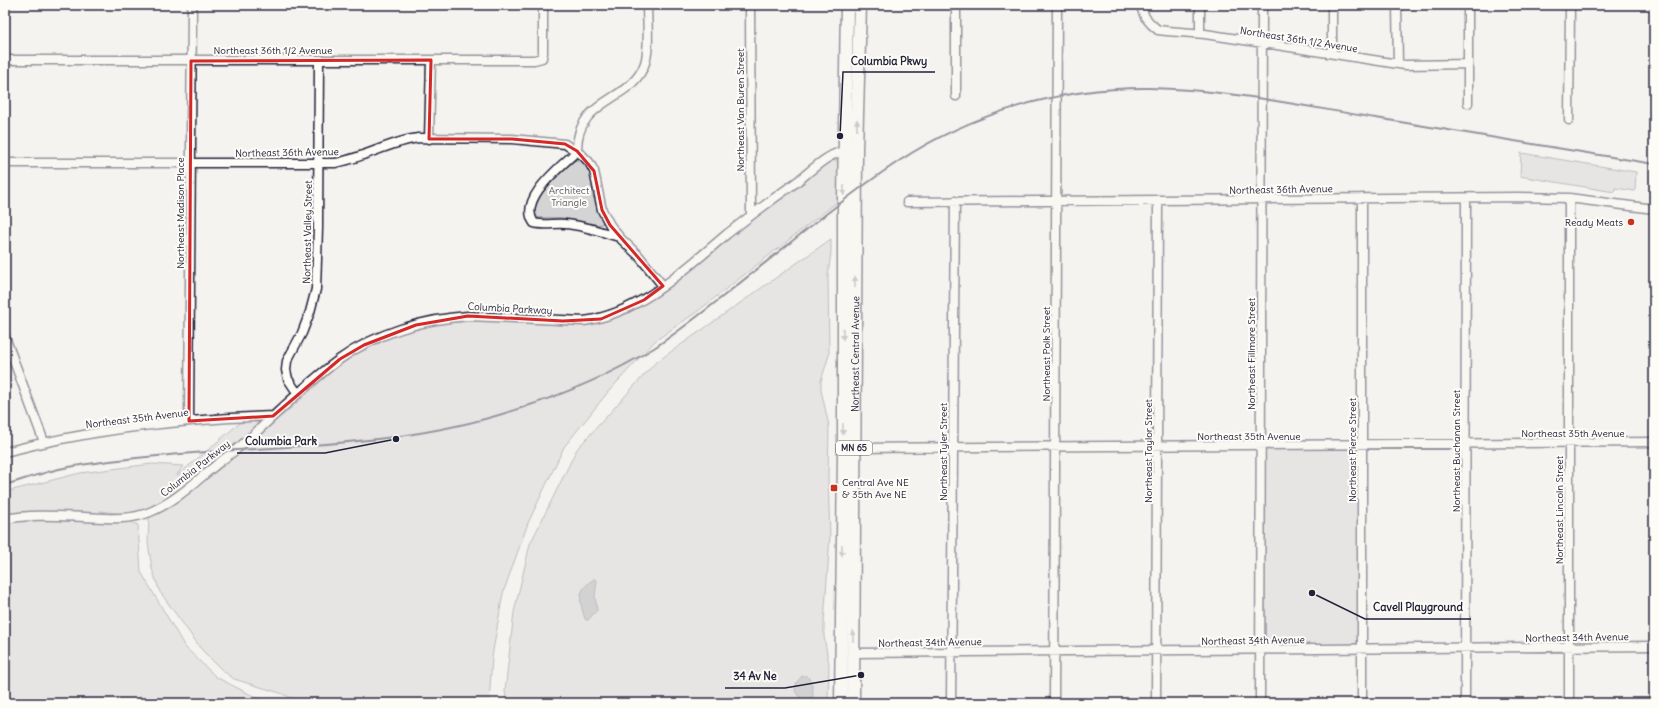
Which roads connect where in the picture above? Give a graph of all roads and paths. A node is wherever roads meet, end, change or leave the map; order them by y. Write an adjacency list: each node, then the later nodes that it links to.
1 (192, 5): 22 (street, Northeast Madison Place)
2 (543, 5): 21 (street, Northeast 36th 1/2 Avenue)
3 (647, 5): 30 (street)
4 (750, 5): 43 (street, Northeast Van Buren Street)
5 (847, 5): 29 (main road, Northeast Central Avenue / MN 65)
6 (860, 5): 29 (main road, Northeast Central Avenue / MN 65, one-way to 6)
7 (956, 5): 25 (street)
8 (1057, 5): 40 (street, Northeast Polk Street)
9 (1140, 5): 16 (street, Northeast 36th 1/2 Avenue)
10 (1200, 5): 16 (street)
11 (1262, 5): 17 (street, Northeast Fillmore Street)
12 (1332, 5): 18 (street)
13 (1397, 5): 23 (street)
14 (1468, 5): 24 (street)
15 (1570, 5): 27 (street)
16 (1200, 33): 17 (street, Northeast 36th 1/2 Avenue)
17 (1262, 43): 18 (street, Northeast 36th 1/2 Avenue); 37 (street, Northeast Fillmore Street)
18 (1332, 54): 23 (street, Northeast 36th 1/2 Avenue)
19 (5, 60): 22 (street, Northeast 36th 1/2 Avenue)
20 (319, 60): 21 (street, Northeast 36th 1/2 Avenue); 22 (street, Northeast 36th 1/2 Avenue); 31 (street, Northeast Valley Street)
21 (431, 60): 28 (street)
22 (191, 61): 33 (street, Northeast Madison Place)
23 (1398, 64): 24 (street, Northeast 36th 1/2 Avenue)
24 (1468, 64): 26 (street)
25 (956, 96)
26 (1468, 103)
27 (1569, 120)
28 (429, 139): 30 (street, Northeast 36th Avenue); 31 (street, Northeast 36th Avenue)
29 (850, 150): 43 (street, Columbia Parkway); 58 (main road, Northeast Central Avenue / MN 65)
30 (577, 151): 44 (street); 44 (street)
31 (318, 163): 33 (street, Northeast 36th Avenue); 47 (street, Northeast Valley Street)
32 (6, 164): 33 (street, Northeast 36th Avenue)
33 (190, 164): 49 (street, Northeast Madison Place)
34 (1362, 198): 35 (street, Northeast 36th Avenue); 37 (street, Northeast 36th Avenue); 54 (street, Northeast Pierce Street)
35 (1466, 198): 36 (street, Northeast 36th Avenue); 53 (street, Northeast Buchanan Street)
36 (1569, 198): 42 (street, Northeast 36th Avenue); 52 (street, Northeast Lincoln Street)
37 (1262, 199): 38 (street, Northeast 36th Avenue); 56 (street, Northeast Fillmore Street)
38 (1158, 200): 40 (street, Northeast 36th Avenue); 55 (street, Northeast Taylor Street)
39 (954, 201): 40 (street, Northeast 36th Avenue); 41 (street, Northeast 36th Avenue); 59 (street, Northeast Tyler Street)
40 (1057, 201): 57 (street, Northeast Polk Street)
41 (907, 202)
42 (1654, 209)
43 (750, 215): 45 (street, Columbia Parkway)
44 (620, 238): 45 (street)
45 (663, 286): 47 (street, Columbia Parkway)
46 (5, 337): 50 (street)
47 (298, 394): 48 (street, Columbia Parkway)
48 (273, 416): 49 (street, Northeast 35th Avenue); 61 (street, Columbia Parkway)
49 (189, 421): 50 (street, Northeast 35th Avenue)
50 (44, 442): 60 (street, Northeast 35th Avenue)
51 (1654, 442): 52 (street, Northeast 35th Avenue)
52 (1569, 443): 53 (street, Northeast 35th Avenue); 63 (street, Northeast Lincoln Street)
53 (1466, 444): 54 (street, Northeast 35th Avenue); 64 (street, Northeast Buchanan Street)
54 (1362, 445): 56 (street, Northeast 35th Avenue); 66 (street, Northeast Pierce Street)
55 (1158, 446): 56 (street, Northeast 35th Avenue); 57 (street, Northeast 35th Avenue); 67 (street, Northeast Taylor Street)
56 (1261, 446): 65 (street, Northeast Fillmore Street)
57 (1056, 447): 59 (street, Northeast 35th Avenue); 69 (street, Northeast Polk Street)
58 (849, 448): 59 (street, Northeast 35th Avenue); 70 (main road, Northeast Central Avenue / MN 65, one-way to 58); 71 (main road, Northeast Central Avenue / MN 65, one-way to 71)
59 (953, 448): 68 (street, Northeast Tyler Street)
60 (5, 452)
61 (5, 519)
62 (1654, 646): 63 (street, Northeast 34th Avenue)
63 (1569, 647): 64 (street, Northeast 34th Avenue); 79 (street, Northeast Lincoln Street)
64 (1466, 648): 66 (street, Northeast 34th Avenue); 78 (street, Northeast Buchanan Street)
65 (1260, 649): 66 (street, Northeast 34th Avenue); 67 (street, Northeast 34th Avenue); 76 (street, Northeast Fillmore Street)
66 (1362, 649): 77 (street, Northeast Pierce Street)
67 (1157, 651): 69 (street, Northeast 34th Avenue); 75 (street, Northeast Taylor Street)
68 (952, 652): 69 (street, Northeast 34th Avenue); 70 (street, Northeast 34th Avenue); 73 (street, Northeast Tyler Street)
69 (1054, 652): 74 (street, Northeast Polk Street)
70 (853, 653): 72 (main road, Northeast Central Avenue / MN 65)
71 (841, 703)
72 (853, 703)
73 (951, 703)
74 (1054, 703)
75 (1156, 703)
76 (1260, 703)
77 (1362, 703)
78 (1465, 703)
79 (1569, 703)

